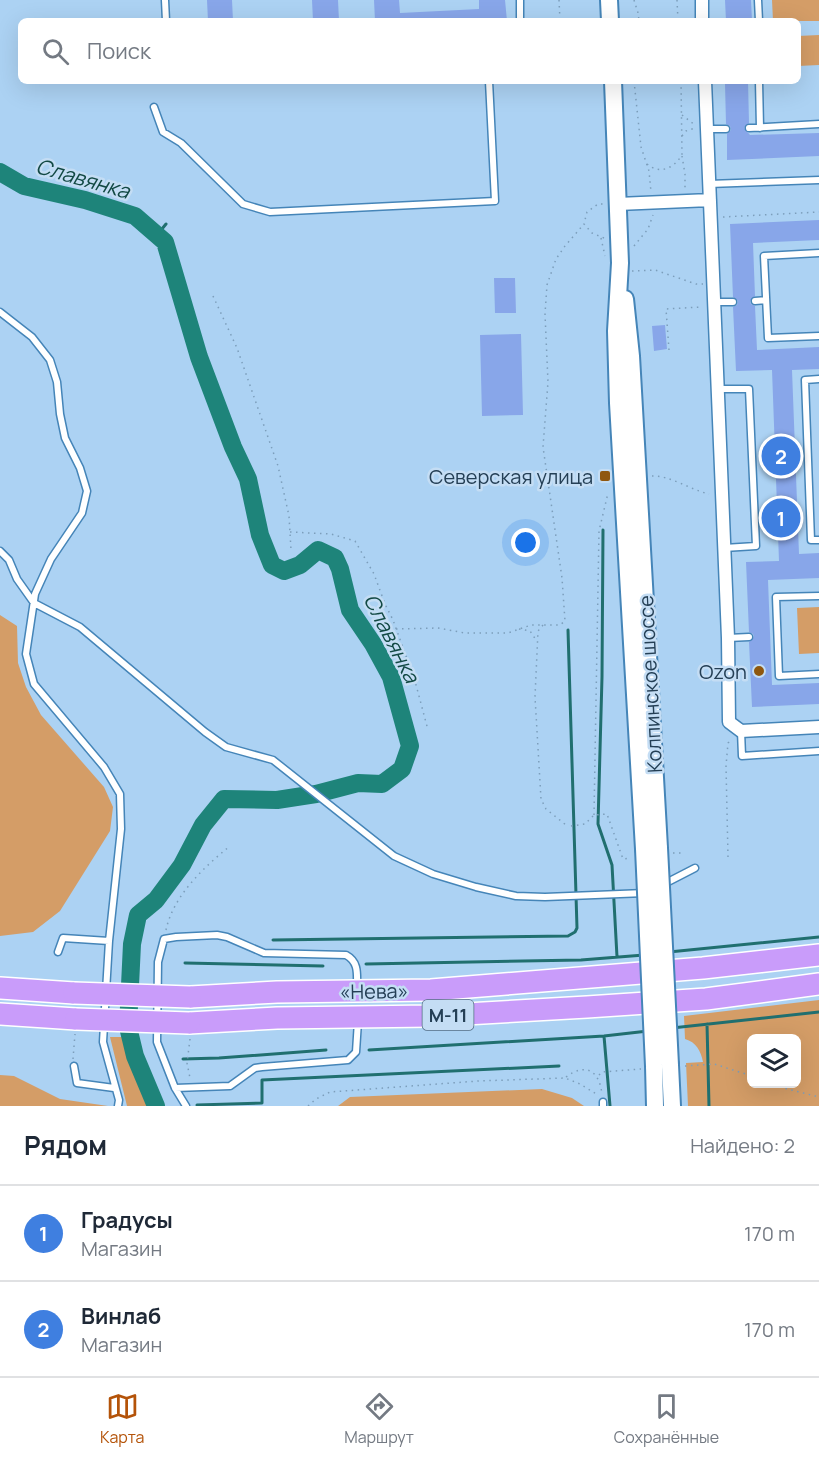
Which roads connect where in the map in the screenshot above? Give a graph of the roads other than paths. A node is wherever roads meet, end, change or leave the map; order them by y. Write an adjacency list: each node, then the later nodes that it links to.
1 (165, 0): 6 (lane)
2 (520, 0): 7 (lane)
3 (609, 0): 8 (main road)
4 (702, 0): 9 (street)
5 (758, 0): 10 (lane)
6 (166, 18)
7 (520, 18)
8 (610, 18)
9 (702, 18)
10 (759, 18)
11 (489, 84): 15 (lane)
12 (613, 84): 24 (main road, Колпинское шоссе)
13 (705, 84): 19 (street)
14 (759, 84): 18 (lane)
15 (154, 107)
16 (819, 124): 18 (lane)
17 (749, 128): 18 (lane)
18 (760, 128)
19 (707, 129): 20 (lane); 22 (street)
20 (726, 129)
21 (819, 180): 22 (lane)
22 (709, 184): 23 (street)
23 (710, 200): 24 (street); 29 (street)
24 (618, 204): 57 (main road, Колпинское шоссе, bridge)
25 (819, 253): 26 (lane)
26 (766, 300): 27 (lane); 31 (lane)
27 (755, 301)
28 (733, 302): 29 (lane)
29 (714, 305): 33 (street)
30 (0, 312): 38 (lane)
31 (819, 336)
32 (819, 380): 34 (lane)
33 (717, 389): 35 (street); 35 (lane)
34 (819, 540)
35 (724, 548): 42 (street)
36 (0, 550): 38 (lane)
37 (819, 596): 40 (lane)
38 (34, 603): 47 (lane); 48 (lane)
39 (770, 636): 40 (lane)
40 (778, 636): 43 (lane)
41 (749, 637): 42 (lane)
42 (728, 638): 45 (street)
43 (819, 674)
44 (819, 727): 45 (street)
45 (741, 731): 46 (lane)
46 (819, 751)
47 (695, 868)
48 (109, 941): 49 (lane); 58 (lane)
49 (58, 952)
50 (819, 955): 53 (highway, «Нева» / М-11)
51 (819, 984): 55 (highway, «Нева» / М-11)
52 (0, 988): 53 (highway, «Нева» / М-11, bridge)
53 (357, 991): 59 (lane)
54 (0, 1014): 55 (highway, «Нева» / М-11, bridge)
55 (358, 1017): 59 (lane)
56 (74, 1066): 58 (lane)
57 (662, 1066): 62 (main road, Колпинское шоссе); 63 (main road, Колпинское шоссе)
58 (114, 1088): 60 (lane)
59 (175, 1088): 61 (lane)
60 (118, 1106)
61 (186, 1106)
62 (656, 1106)
63 (672, 1106)

